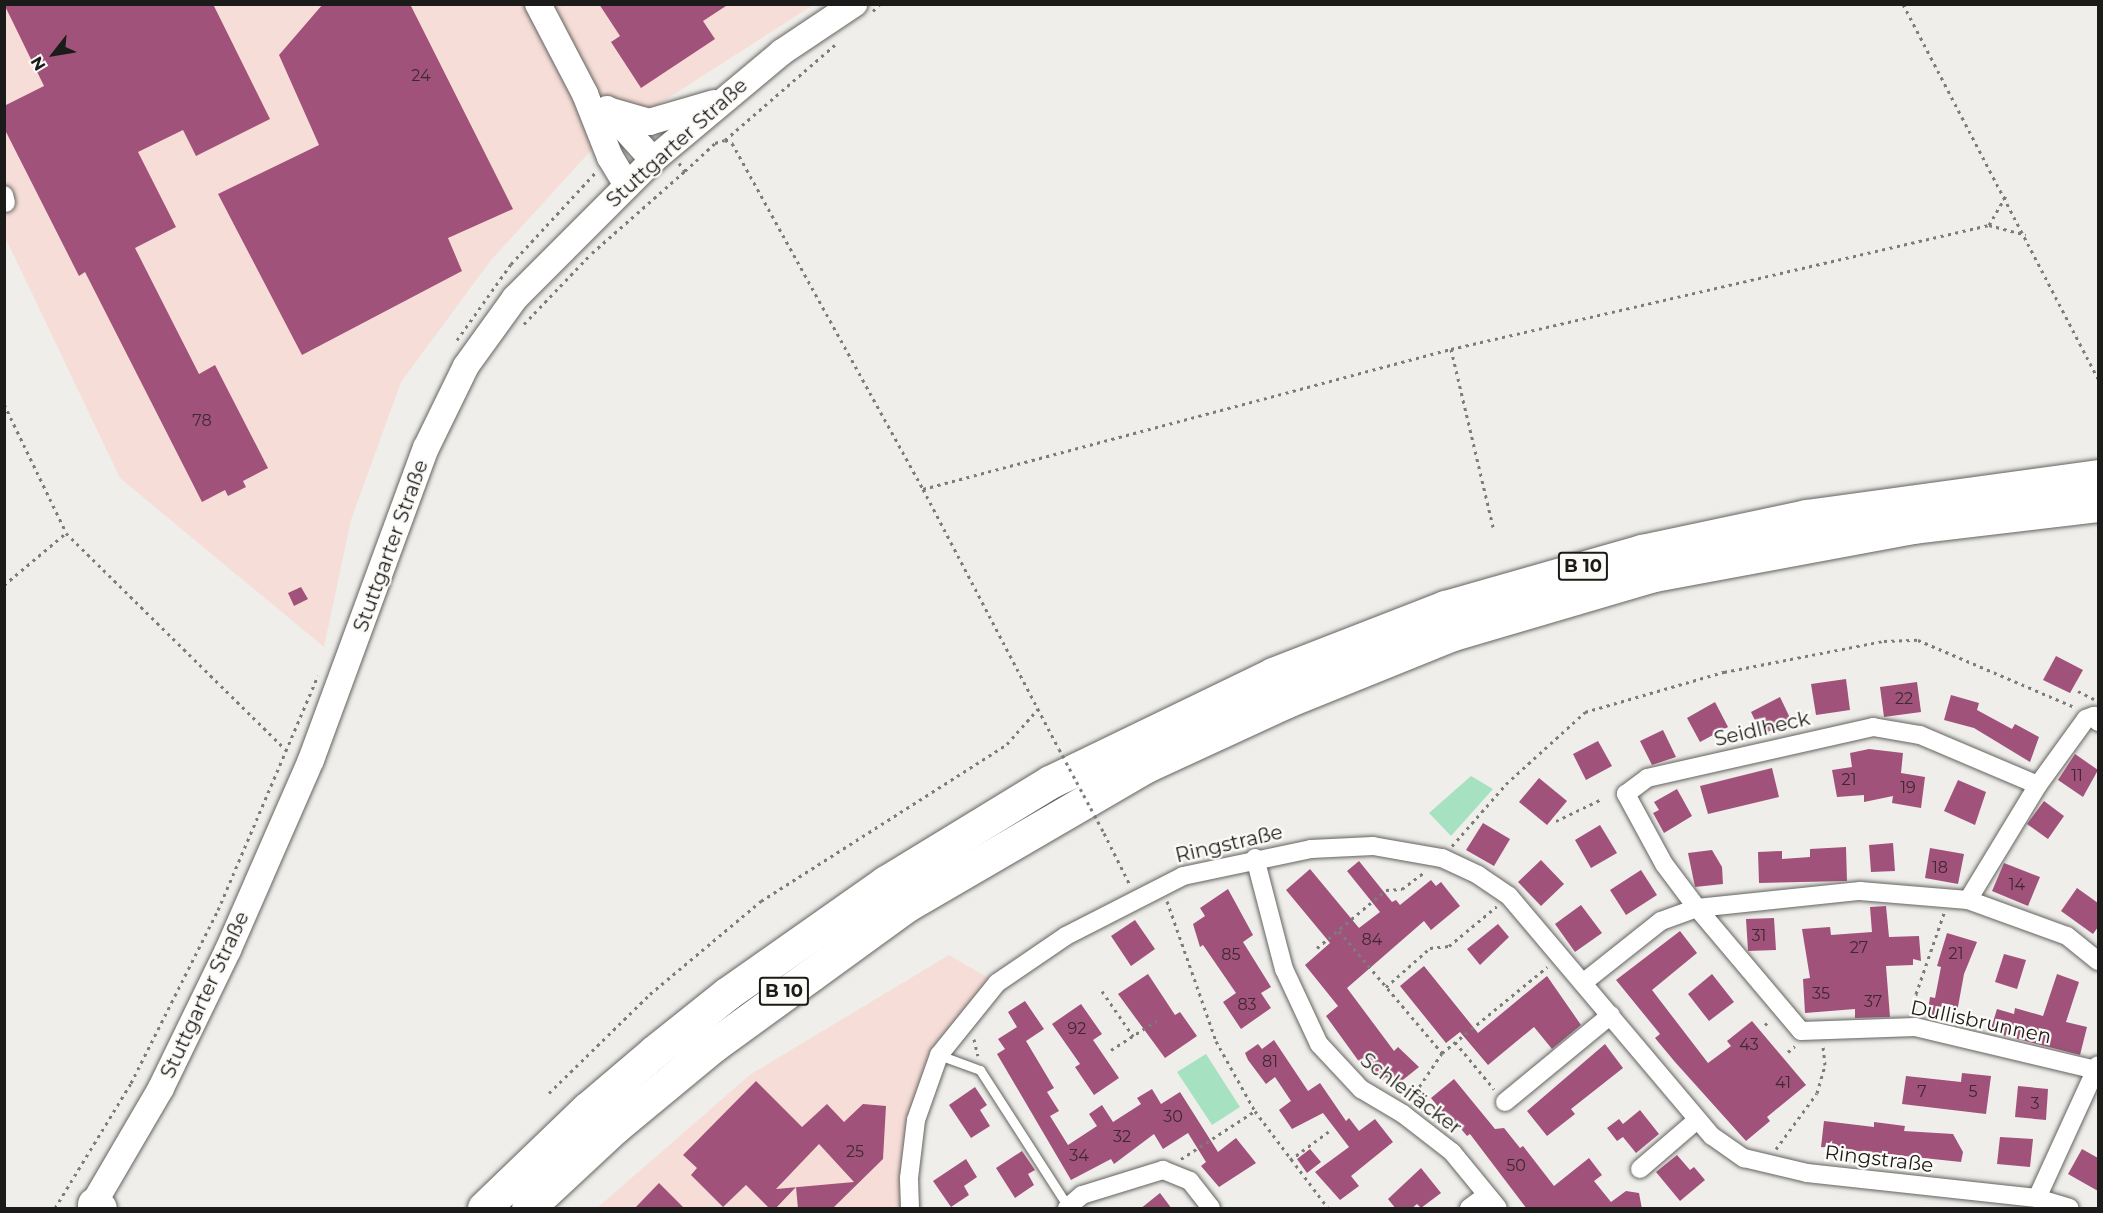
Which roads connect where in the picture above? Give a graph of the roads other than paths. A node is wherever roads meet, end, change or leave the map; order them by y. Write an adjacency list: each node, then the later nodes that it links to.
1 (538, 4): 3 (main road)
2 (863, 8): 4 (main road, Stuttgarter Straße)
3 (585, 94): 5 (main road); 7 (main road)
4 (722, 101): 5 (main road); 6 (main road, Stuttgarter Straße)
5 (611, 111): 6 (main road)
6 (659, 154): 7 (main road, Stuttgarter Straße)
7 (627, 185): 25 (main road, Stuttgarter Straße)
8 (2098, 476): 26 (highway, B 10)
9 (2098, 505): 28 (highway, B 10)
10 (2097, 713): 11 (street)
11 (2038, 785): 13 (street); 14 (street, Seidlheck)
12 (1255, 858): 16 (street, Ringstraße); 18 (street, Ringstraße); 24 (street, Schleifäcker)
13 (1968, 900): 14 (street); 15 (street)
14 (1697, 908): 16 (street); 19 (street, Dullisbrunnen)
15 (2098, 961)
16 (1584, 982): 17 (street, Ringstraße)
17 (1611, 1015): 20 (street); 21 (street, Ringstraße)
18 (939, 1055): 27 (lane); 29 (street, Ringstraße)
19 (2097, 1067): 23 (street, Dullisbrunnen)
20 (1505, 1102)
21 (1697, 1120): 22 (street); 23 (street, Ringstraße)
22 (1640, 1169)
23 (2037, 1198): 32 (street, Ringstraße)
24 (1492, 1202): 31 (street, Schleifäcker)
25 (95, 1207)
26 (484, 1207)
27 (1067, 1207): 30 (street)
28 (528, 1209)
29 (910, 1209)
30 (1210, 1209)
31 (1469, 1209)
32 (2070, 1209)

